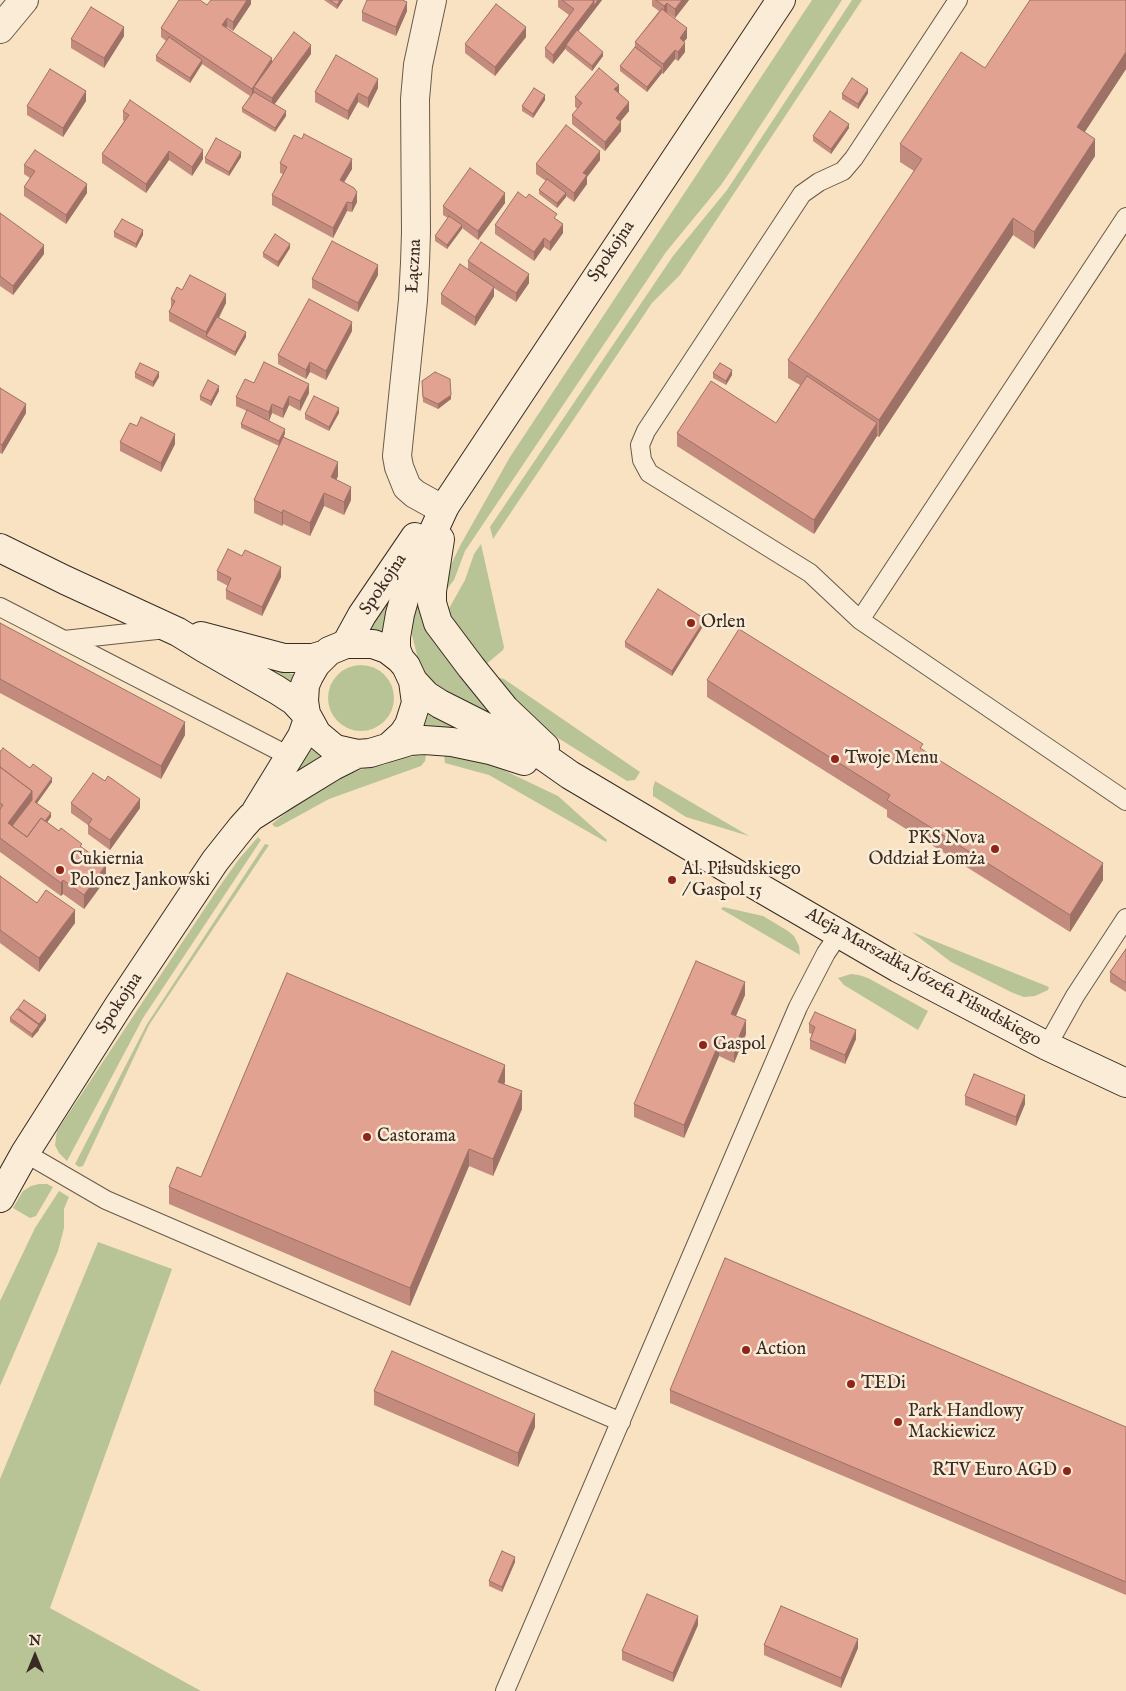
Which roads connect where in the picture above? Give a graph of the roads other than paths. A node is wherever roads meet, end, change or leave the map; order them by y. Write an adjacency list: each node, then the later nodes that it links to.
1 (24, 0): 5 (street)
2 (432, 0): 7 (street, Łączna)
3 (781, 0): 7 (street, Spokojna)
4 (958, 0): 10 (lane)
5 (0, 29)
6 (1126, 217): 10 (lane)
7 (445, 506): 13 (street, Spokojna); 14 (street, Spokojna); 19 (street)
8 (0, 548): 11 (street, Aleja Marszałka Józefa Piłsudskiego)
9 (0, 606): 12 (lane)
10 (860, 620): 20 (lane)
11 (174, 630): 12 (lane); 13 (street, Aleja Marszałka Józefa Piłsudskiego); 15 (street, Aleja Marszałka Józefa Piłsudskiego)
12 (64, 640): 18 (lane)
13 (336, 649): 14 (street, Aleja Marszałka Józefa Piłsudskiego); 15 (street, Aleja Marszałka Józefa Piłsudskiego)
14 (407, 670): 16 (street, Aleja Marszałka Józefa Piłsudskiego); 19 (street, Aleja Marszałka Józefa Piłsudskiego)
15 (306, 714): 17 (street, Aleja Marszałka Józefa Piłsudskiego); 18 (street, Spokojna)
16 (390, 746): 17 (street, Aleja Marszałka Józefa Piłsudskiego); 19 (street, Aleja Marszałka Józefa Piłsudskiego)
17 (357, 754): 21 (street, Spokojna)
18 (289, 756): 21 (street, Spokojna)
19 (570, 775): 23 (street, Aleja Marszałka Józefa Piłsudskiego)
20 (1126, 801)
21 (251, 818): 26 (street, Spokojna)
22 (1126, 918): 24 (lane)
23 (839, 934): 24 (street, Aleja Marszałka Józefa Piłsudskiego); 28 (lane)
24 (1047, 1046): 25 (street, Aleja Marszałka Józefa Piłsudskiego)
25 (1124, 1076)
26 (25, 1153): 27 (street, Spokojna); 28 (lane)
27 (0, 1198)
28 (621, 1422): 29 (lane)
29 (505, 1691)

